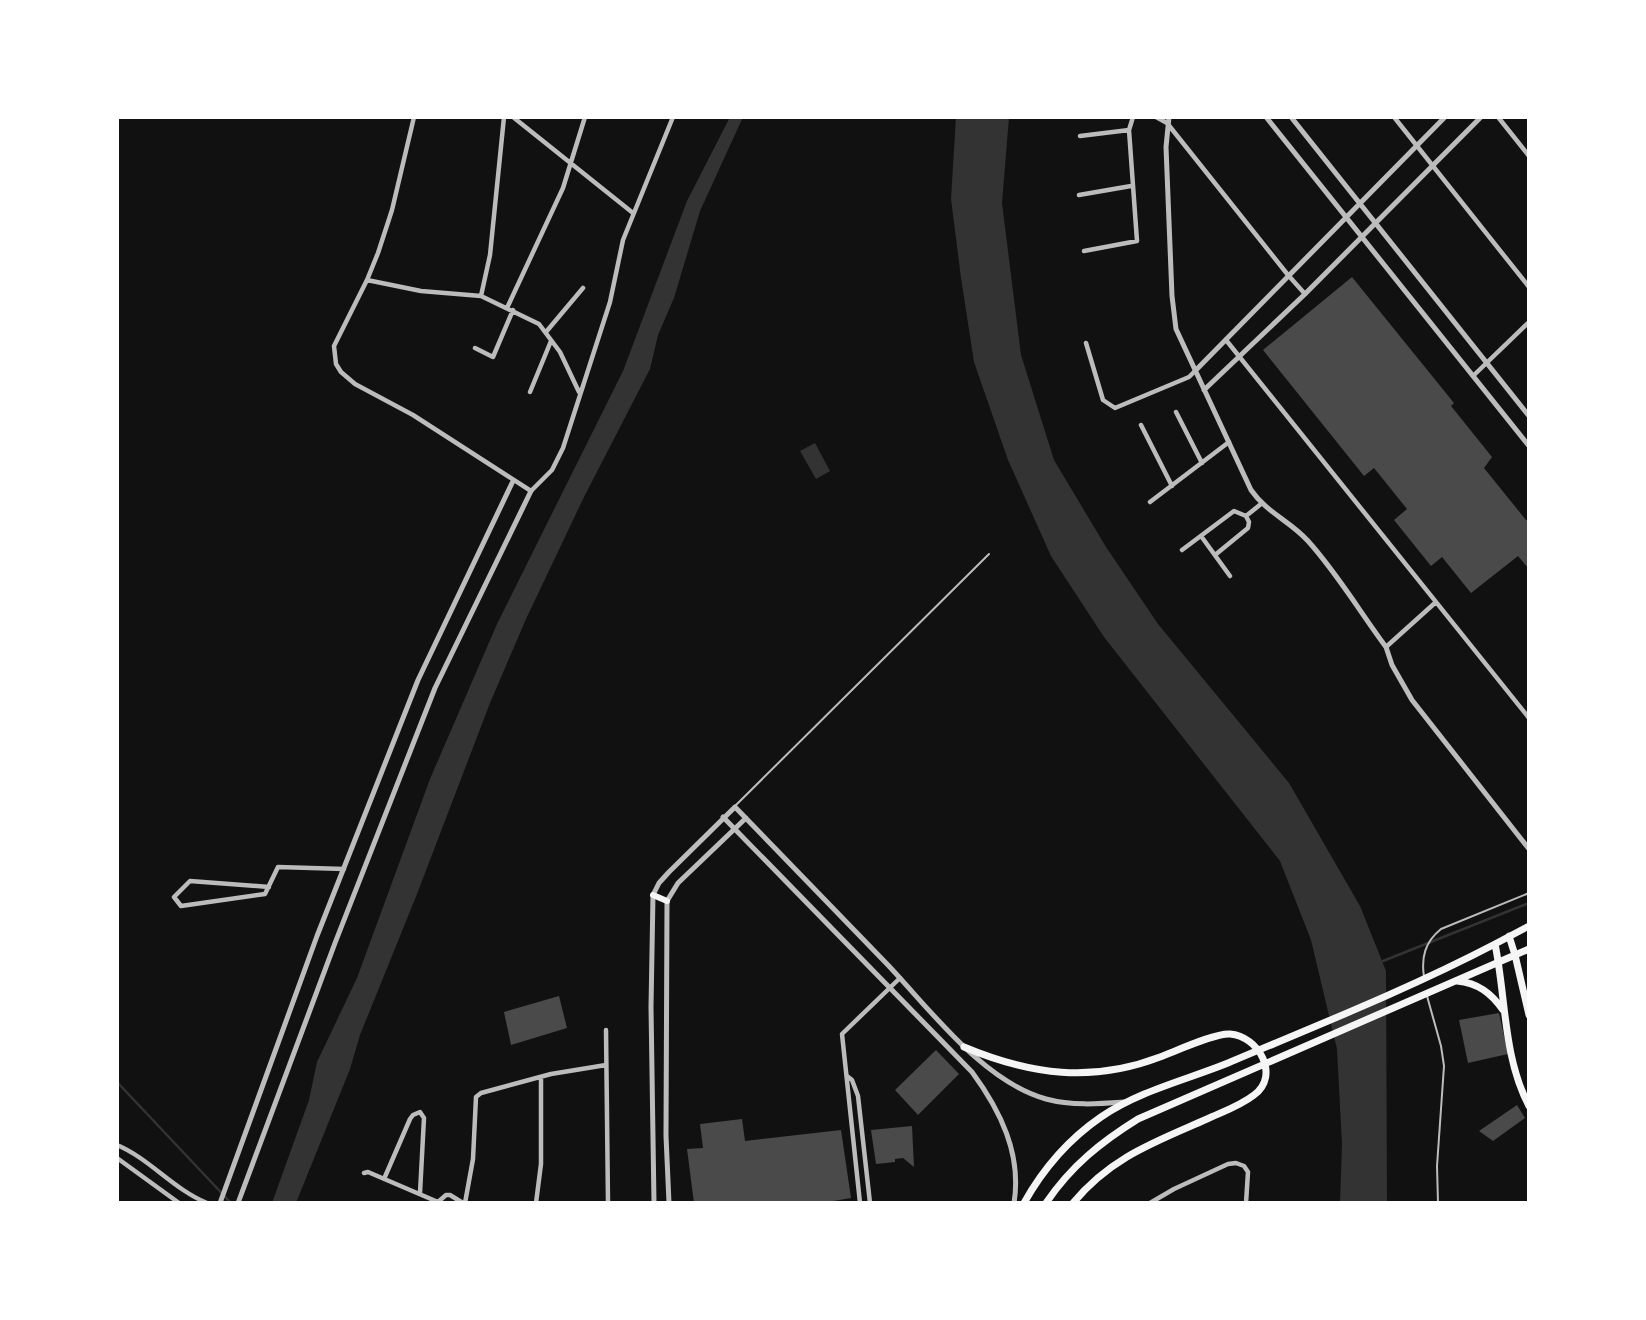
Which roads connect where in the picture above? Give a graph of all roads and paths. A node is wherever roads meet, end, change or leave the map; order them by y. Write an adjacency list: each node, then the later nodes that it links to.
1 (414, 117): 30 (street)
2 (504, 117): 34 (street)
3 (513, 117): 19 (street)
4 (586, 117): 19 (street)
5 (673, 117): 24 (street)
6 (1133, 117): 15 (street)
7 (1156, 117): 14 (street)
8 (1266, 117): 25 (street)
9 (1291, 117): 23 (street)
10 (1394, 117): 17 (street)
11 (1445, 117): 17 (street)
12 (1481, 117): 20 (street)
13 (1498, 117): 18 (street)
14 (1168, 120): 29 (street); 44 (street)
15 (1129, 130): 16 (street); 21 (street)
16 (1080, 136)
17 (1417, 145): 20 (street); 23 (street)
18 (1529, 156)
19 (569, 164): 24 (street); 35 (street)
20 (1432, 166): 26 (street); 31 (street)
21 (1132, 186): 22 (street); 28 (street)
22 (1079, 195)
23 (1359, 205): 25 (street); 26 (street)
24 (633, 213): 48 (street)
25 (1346, 218): 27 (street); 29 (street)
26 (1374, 223): 27 (street); 43 (street)
27 (1361, 237): 33 (street); 45 (street)
28 (1084, 251)
29 (1288, 275): 33 (street); 39 (street)
30 (367, 280): 34 (street); 55 (street)
31 (1529, 287)
32 (583, 288): 37 (street)
33 (1305, 294): 42 (street)
34 (481, 296): 35 (street)
35 (510, 309): 37 (street); 41 (street)
36 (1529, 322): 43 (street)
37 (546, 332): 38 (street)
38 (552, 340): 47 (street); 48 (street)
39 (1226, 340): 42 (street); 44 (street)
40 (1086, 343): 44 (street)
41 (475, 348)
42 (1241, 357): 46 (street); 66 (street)
43 (1486, 363): 45 (street); 50 (street)
44 (1195, 371): 46 (street)
45 (1473, 376): 53 (street)
46 (1204, 390): 52 (street)
47 (530, 392)
48 (579, 393): 57 (street)
49 (1176, 412): 54 (street)
50 (1529, 416)
51 (1141, 425): 56 (street)
52 (1229, 442): 54 (street); 59 (street)
53 (1529, 446)
54 (1202, 463): 56 (street)
55 (513, 481): 57 (street); 74 (street)
56 (1171, 486): 58 (street)
57 (531, 491): 107 (street)
58 (1150, 502)
59 (1261, 504): 60 (street); 67 (street)
60 (1246, 516): 61 (street); 64 (street)
61 (1201, 536): 62 (street); 64 (street)
62 (1182, 550)
63 (989, 554): 69 (lane)
64 (1215, 555): 65 (street)
65 (1230, 576)
66 (1436, 602): 67 (street); 68 (street)
67 (1386, 647): 73 (street)
68 (1529, 718)
69 (735, 807): 70 (street); 71 (street)
70 (723, 817): 72 (street); 77 (street)
71 (746, 818): 72 (street); 85 (street)
72 (734, 829): 78 (street); 87 (street)
73 (1529, 849)
74 (344, 869): 75 (street); 106 (street)
75 (268, 887): 75 (street)
76 (1529, 892): 121 (lane)
77 (653, 895): 78 (main road); 111 (street)
78 (667, 901): 112 (street)
79 (1529, 926): 80 (main road)
80 (1509, 936): 81 (main road); 83 (main road)
81 (1495, 944): 84 (main road); 95 (main road)
82 (1529, 949): 83 (main road)
83 (1515, 955): 84 (main road); 89 (main road)
84 (1499, 962): 86 (main road); 88 (main road)
85 (900, 978): 87 (street); 91 (street)
86 (1453, 982): 88 (main road); 117 (main road)
87 (890, 986): 93 (street); 115 (street)
88 (1504, 1011): 96 (main road)
89 (1529, 1015)
90 (606, 1030): 92 (street)
91 (964, 1047): 95 (street); 118 (main road)
92 (606, 1065): 94 (street); 110 (street)
93 (847, 1076): 113 (street); 114 (street)
94 (541, 1077): 108 (street); 109 (street)
95 (1128, 1101): 116 (main road)
96 (1529, 1106)
97 (117, 1145): 101 (street)
98 (117, 1158): 104 (street)
99 (364, 1173): 100 (street)
100 (384, 1179): 102 (street); 102 (street)
101 (184, 1193): 104 (street); 105 (street)
102 (420, 1194): 103 (street)
103 (438, 1202): 108 (street)
104 (179, 1203)
105 (207, 1203)
106 (220, 1203)
107 (238, 1203)
108 (464, 1203)
109 (536, 1203)
110 (608, 1203)
111 (654, 1203)
112 (669, 1203)
113 (860, 1203)
114 (870, 1203)
115 (1014, 1203)
116 (1024, 1203)
117 (1046, 1203)
118 (1073, 1203)
119 (1150, 1203): 120 (street)
120 (1246, 1203)
121 (1437, 1203)

